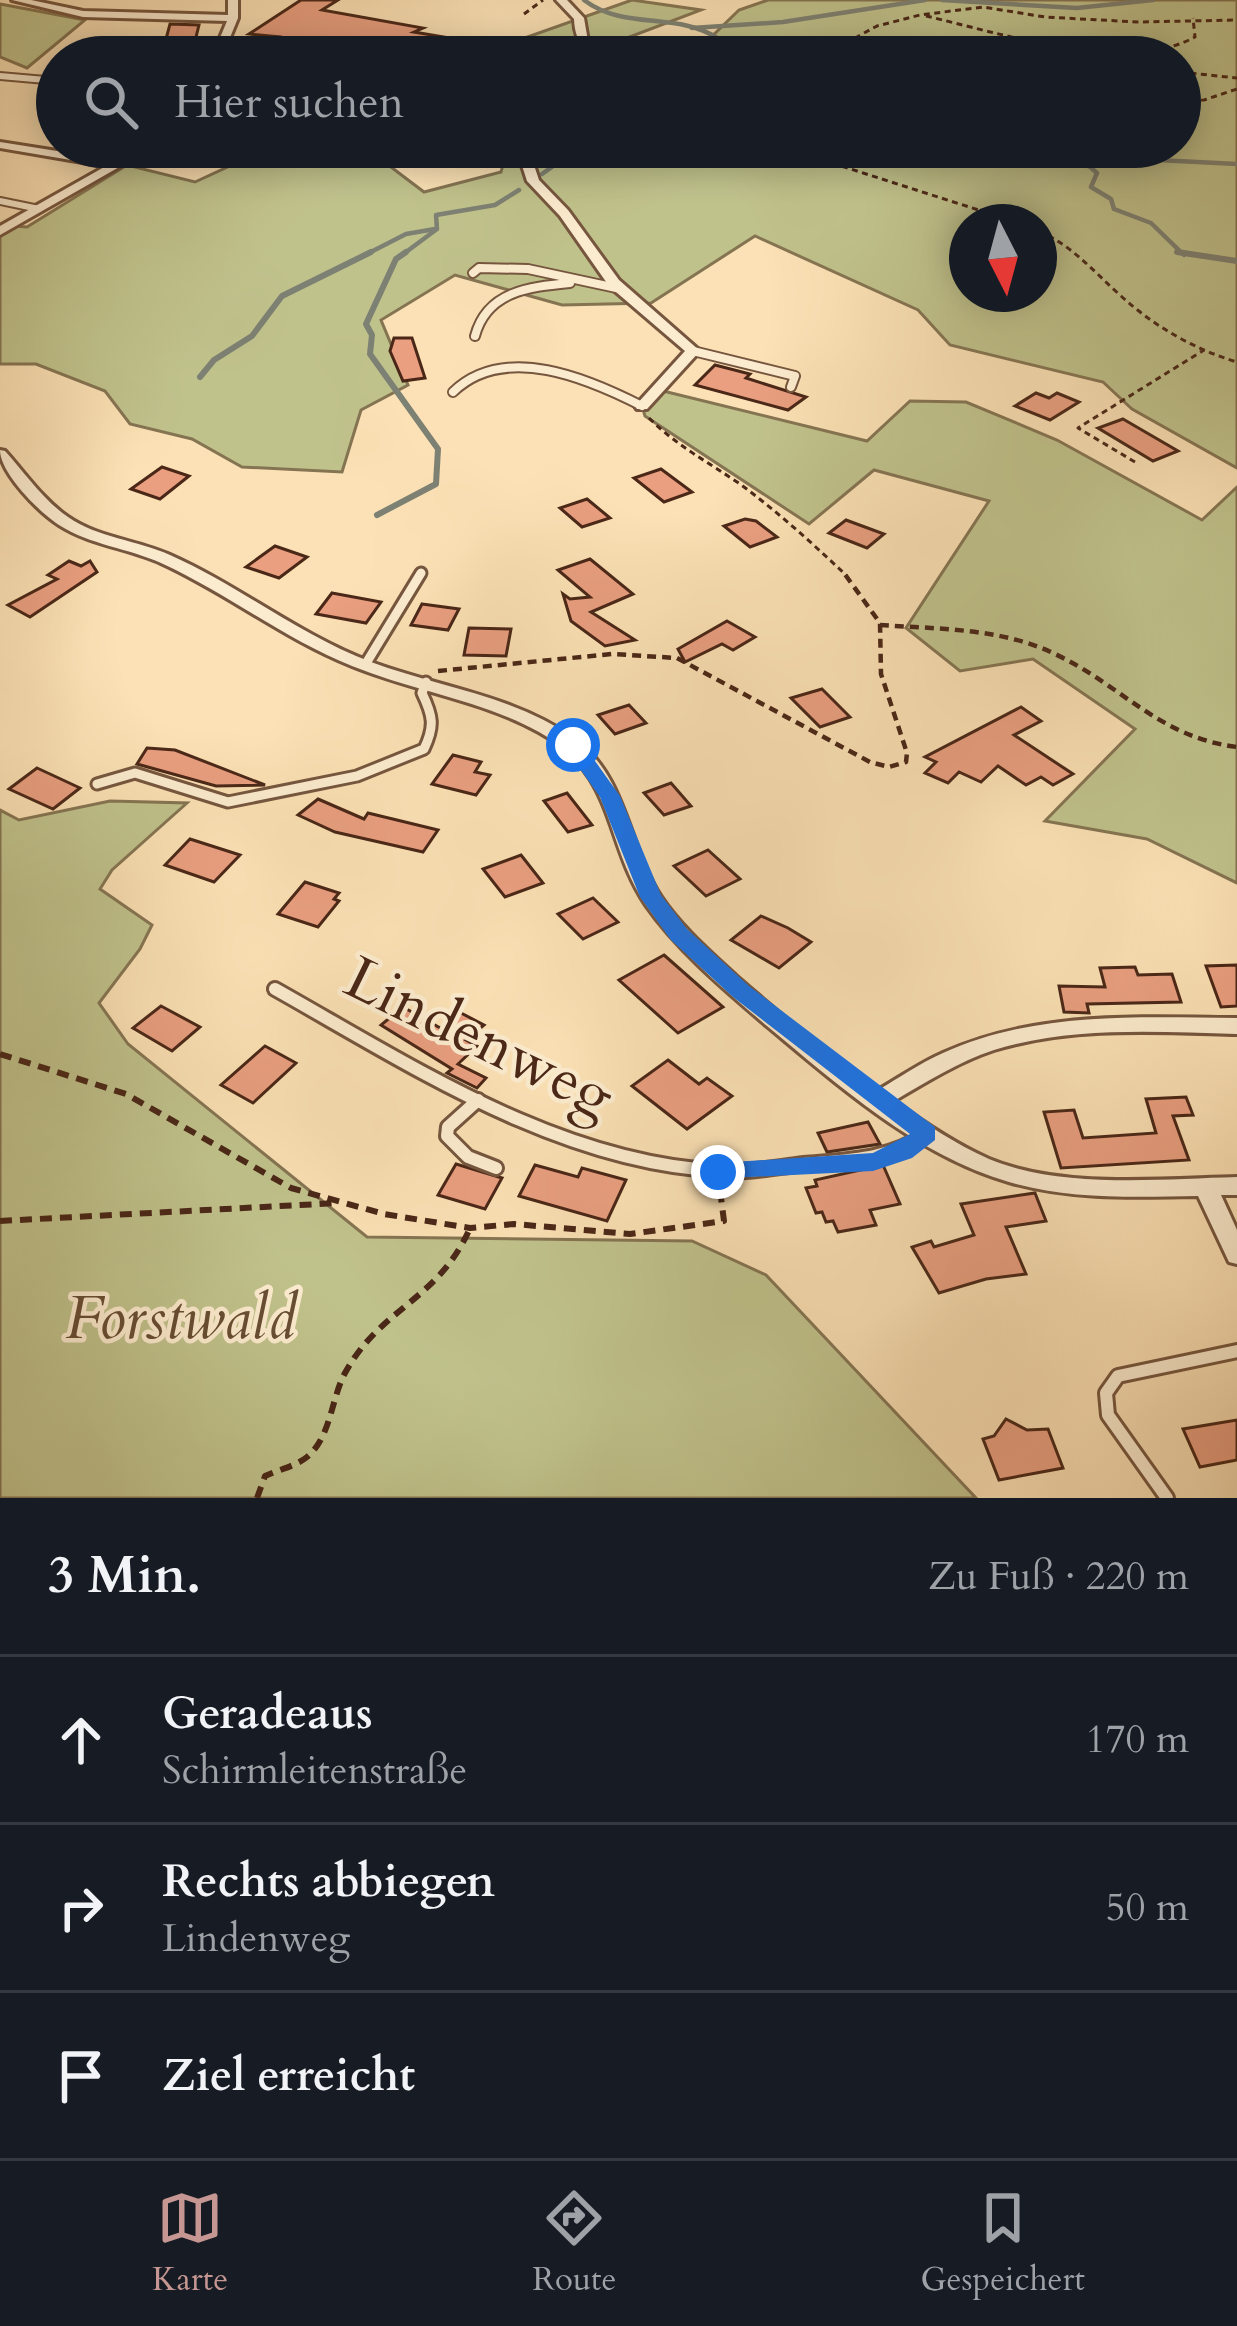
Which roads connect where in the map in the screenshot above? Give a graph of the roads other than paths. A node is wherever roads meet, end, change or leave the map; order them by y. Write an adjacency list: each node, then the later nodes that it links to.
1 (17, 0): 4 (street)
2 (233, 0): 4 (street)
3 (561, 0): 6 (street)
4 (233, 18): 5 (street)
5 (226, 36)
6 (578, 36)
7 (0, 76): 8 (lane)
8 (36, 79)
9 (0, 145): 10 (street)
10 (36, 151)
11 (110, 168): 14 (street)
12 (529, 168): 18 (street)
13 (0, 201): 14 (lane)
14 (39, 208): 15 (street)
15 (0, 231)
16 (473, 273): 17 (lane)
17 (576, 282): 18 (lane); 19 (lane)
18 (621, 289): 20 (street)
19 (475, 336)
20 (693, 351): 21 (lane); 23 (street)
21 (791, 388)
22 (453, 392): 23 (lane)
23 (642, 406)
24 (0, 454): 26 (street)
25 (422, 572): 26 (lane)
26 (365, 665): 27 (street)
27 (426, 682): 28 (lane); 32 (street)
28 (97, 784)
29 (274, 988): 31 (lane, Lindenweg)
30 (1237, 1026): 32 (street)
31 (478, 1100): 33 (lane, Lindenweg); 34 (lane)
32 (878, 1100): 33 (street)
33 (927, 1134): 35 (street)
34 (496, 1168)
35 (1205, 1186): 36 (street); 37 (street)
36 (1237, 1186)
37 (1237, 1255)
38 (1237, 1351): 39 (lane)
39 (1167, 1498)

